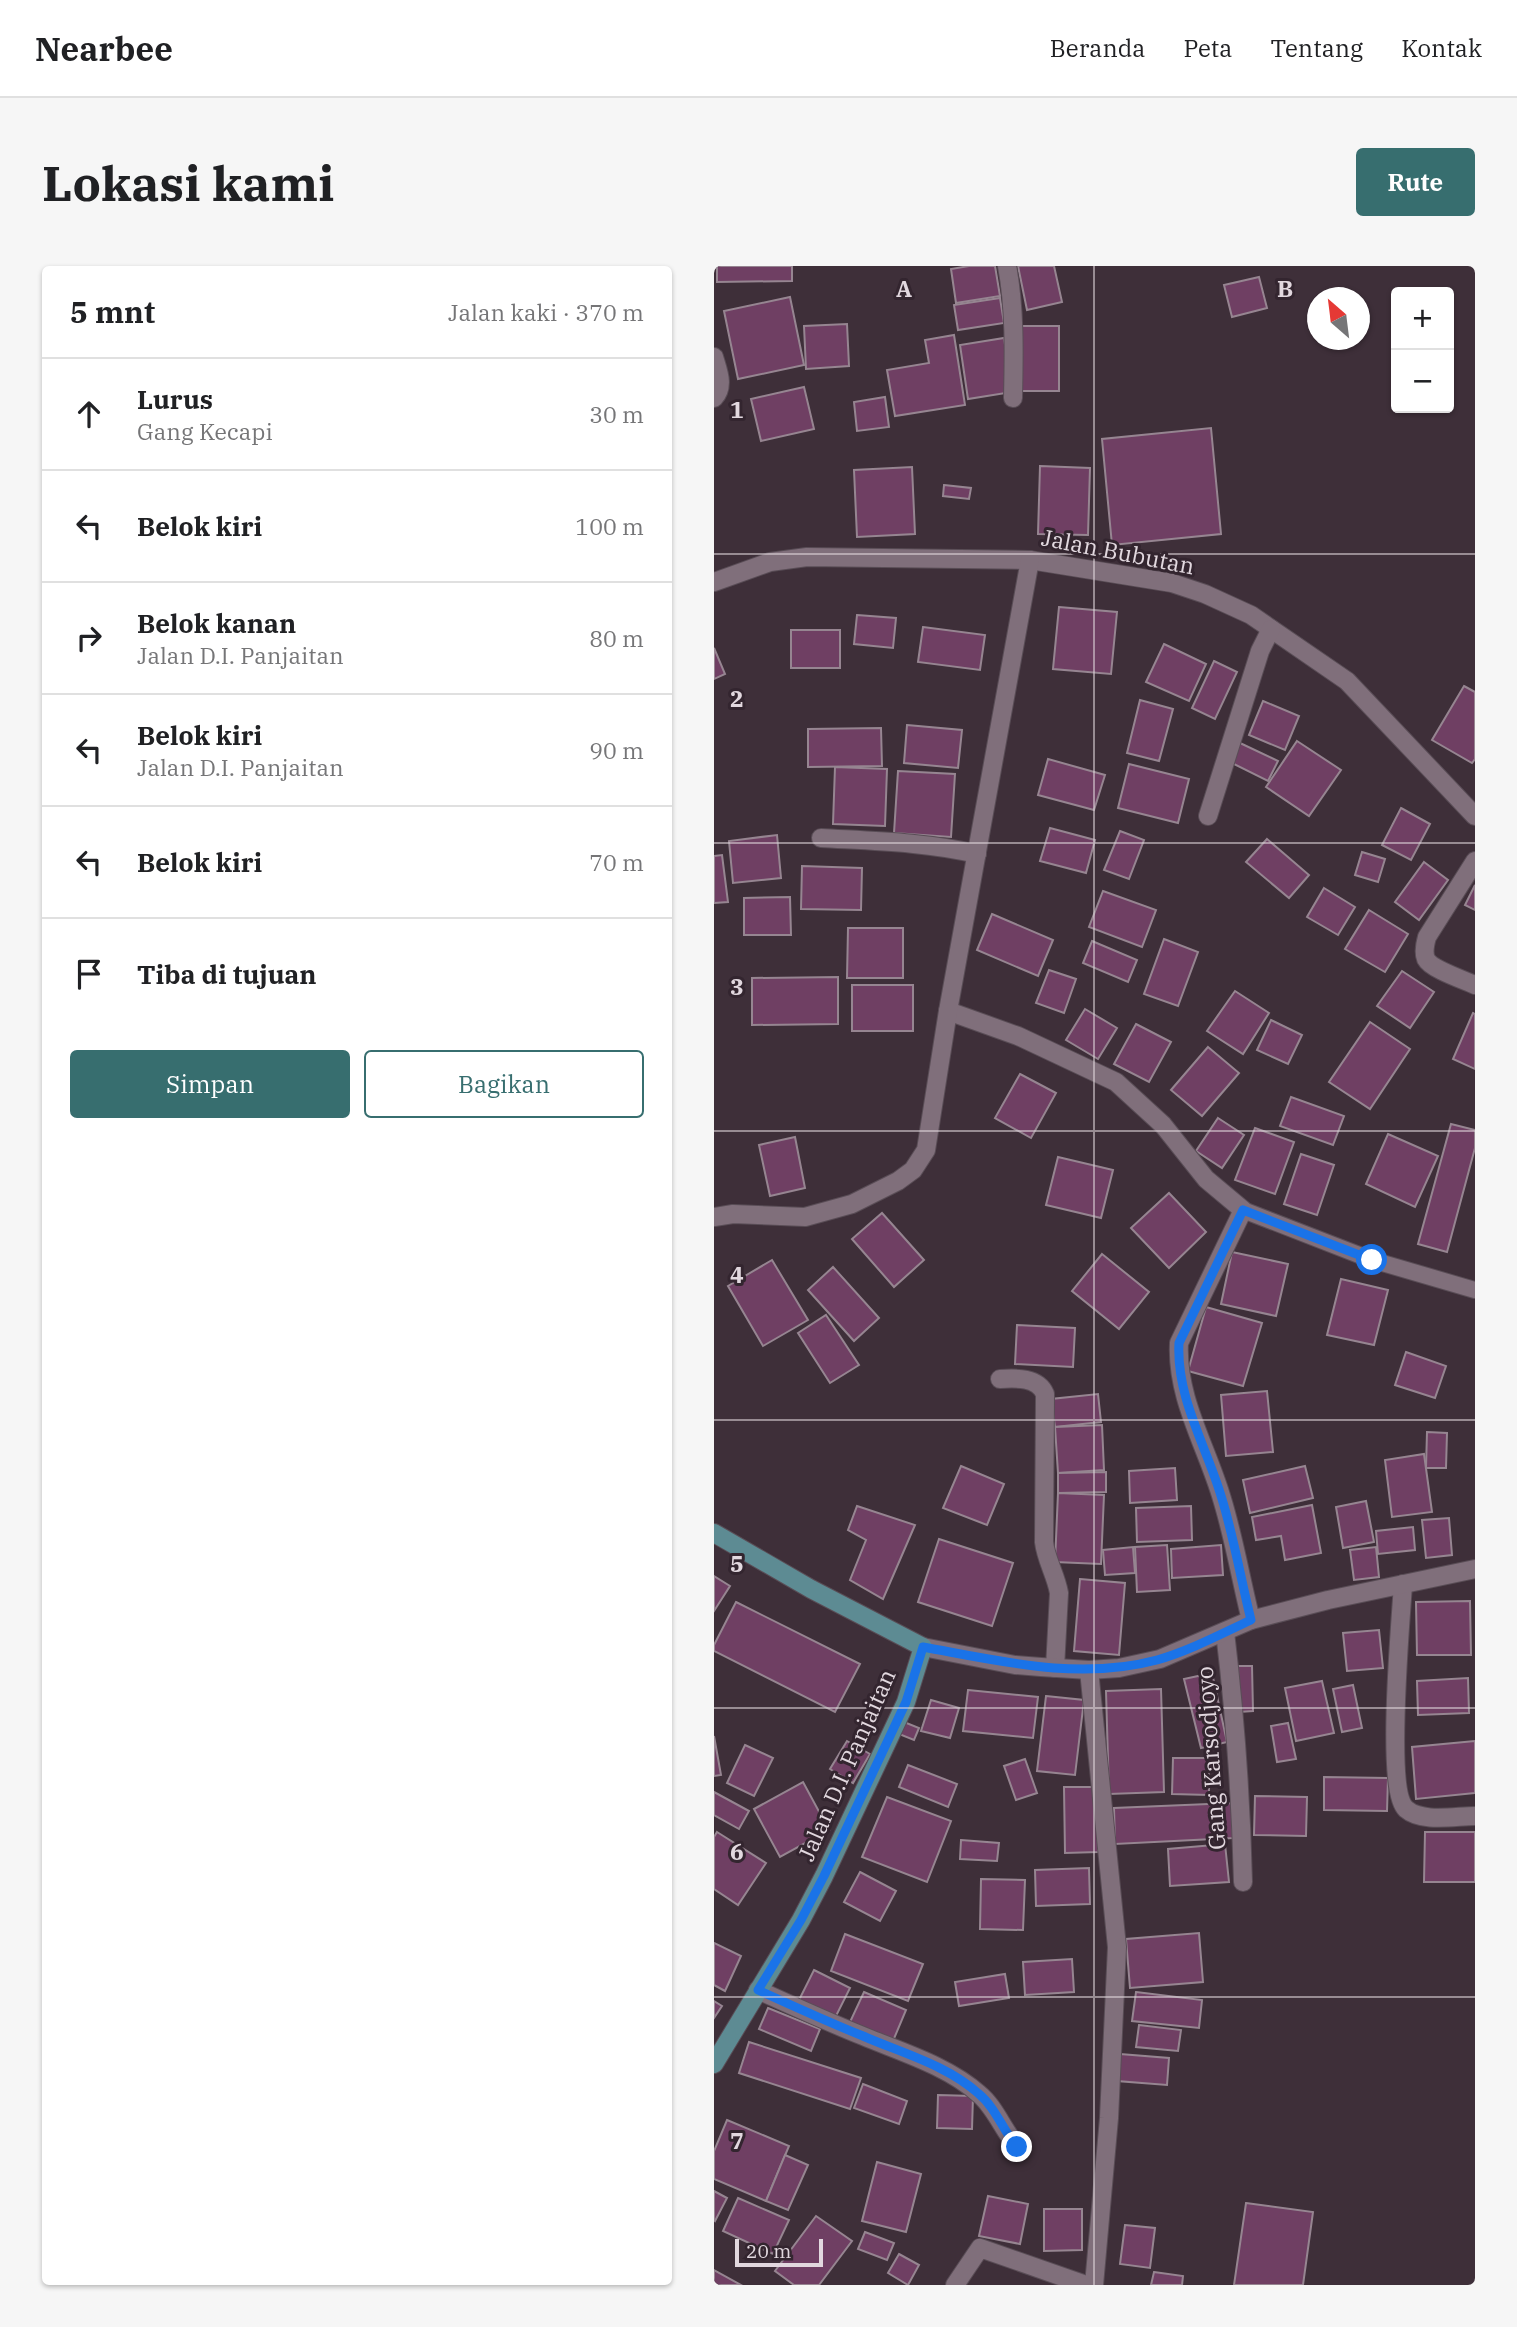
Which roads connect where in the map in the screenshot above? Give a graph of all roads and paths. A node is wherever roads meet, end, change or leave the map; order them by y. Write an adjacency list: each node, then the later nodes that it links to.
1 (1007, 266): 4 (street)
2 (714, 357): 3 (street)
3 (714, 398)
4 (1013, 398)
5 (1030, 560): 6 (street, Jalan Bubutan); 7 (street, Jalan Bubutan); 11 (street)
6 (714, 582)
7 (1271, 629): 8 (street); 9 (street, Jalan Bubutan)
8 (1208, 816)
9 (1475, 816)
10 (821, 838): 11 (street)
11 (977, 853): 14 (street)
12 (1475, 861): 13 (street)
13 (1475, 985)
14 (948, 1011): 15 (street); 16 (street)
15 (1243, 1210): 17 (lane); 22 (street)
16 (714, 1217)
17 (1475, 1290)
18 (1000, 1379): 25 (street)
19 (714, 1533): 24 (street)
20 (1475, 1569): 21 (street)
21 (1403, 1584): 22 (street); 27 (street)
22 (1251, 1620): 23 (street)
23 (1225, 1632): 26 (street); 28 (street, Gang Karsodjoyo)
24 (923, 1647): 25 (street); 29 (street, Jalan D.I. Panjaitan)
25 (1055, 1668): 26 (street)
26 (1089, 1670): 34 (street)
27 (1475, 1816)
28 (1243, 1882)
29 (758, 1990): 30 (street, Jalan D.I. Panjaitan); 31 (street)
30 (714, 2064)
31 (1017, 2147)
32 (955, 2285): 33 (street)
33 (1086, 2285)
34 (1094, 2285)

